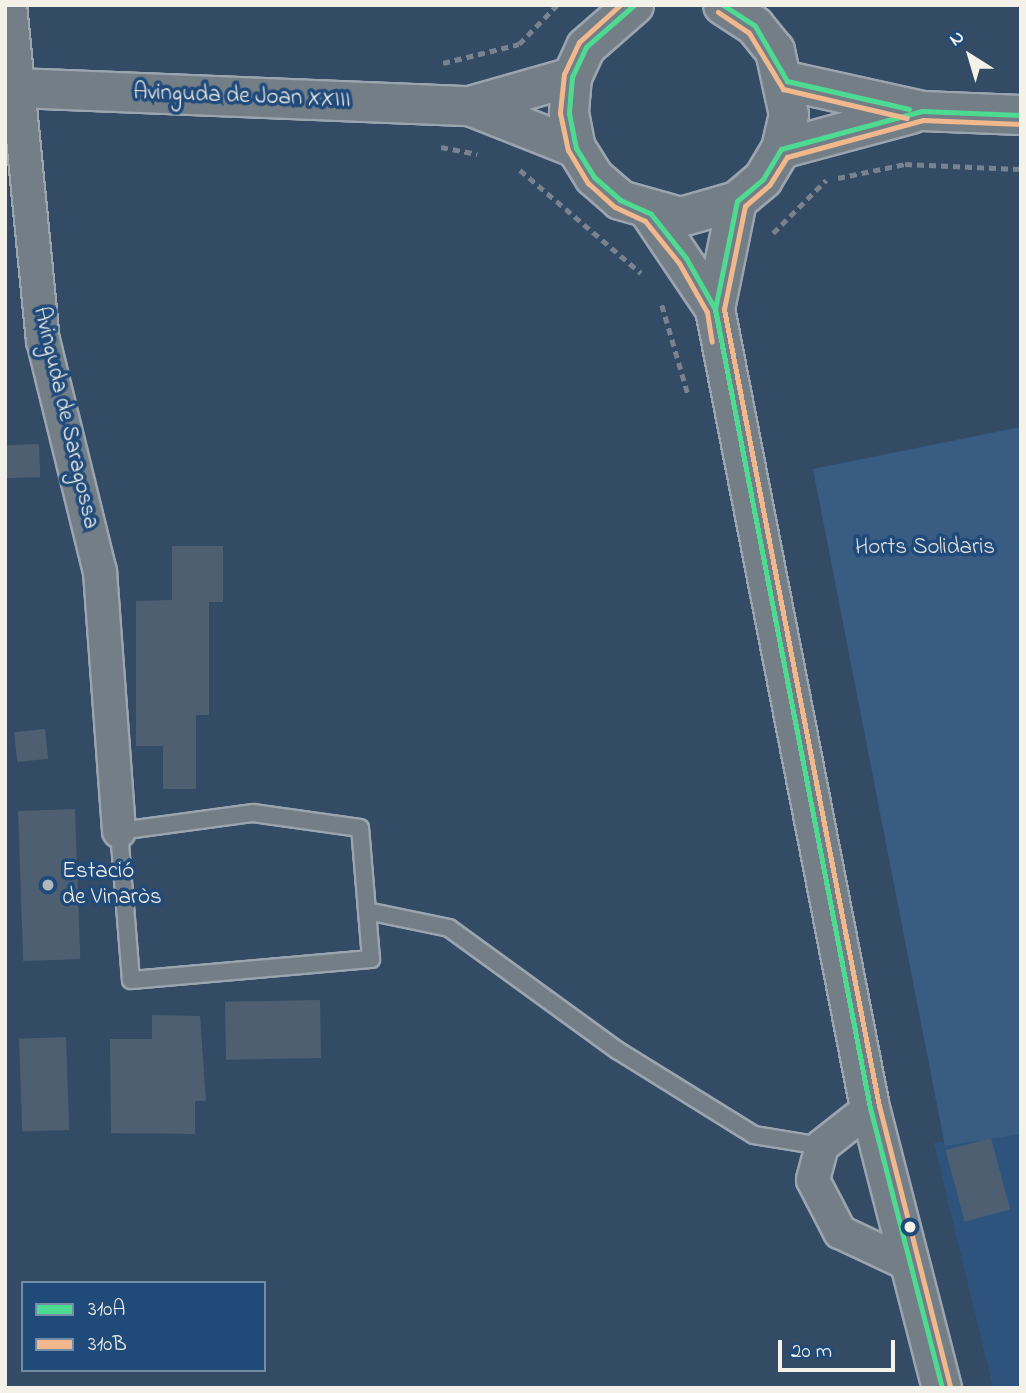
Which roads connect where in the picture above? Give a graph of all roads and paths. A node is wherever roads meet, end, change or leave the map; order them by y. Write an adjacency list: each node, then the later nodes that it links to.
1 (10, 5): 8 (street, Avinguda de Saragossa)
2 (557, 5): 5 (path)
3 (723, 5): 7 (street)
4 (618, 11): 6 (street)
5 (435, 65)
6 (572, 77): 9 (street, Avinguda de Joan XXIII); 13 (street)
7 (787, 81): 10 (street); 14 (street)
8 (14, 88): 9 (street, Avinguda de Joan XXIII); 25 (street, Avinguda de Saragossa)
9 (470, 106): 13 (street, Avinguda de Joan XXIII)
10 (922, 111): 11 (street); 14 (street)
11 (1021, 115)
12 (426, 144): 15 (path)
13 (576, 148): 19 (street)
14 (781, 149): 18 (street)
15 (481, 155)
16 (509, 160): 21 (path)
17 (1021, 169): 20 (path)
18 (737, 201): 19 (street); 23 (street)
19 (651, 214): 23 (street)
20 (766, 247)
21 (646, 276)
22 (660, 297): 24 (path)
23 (715, 309): 27 (street)
24 (667, 324)
25 (119, 831): 26 (lane); 26 (lane)
26 (368, 911): 28 (lane)
27 (870, 1108): 28 (street); 29 (street)
28 (822, 1146): 29 (street)
29 (910, 1265): 30 (street)
30 (942, 1388)

